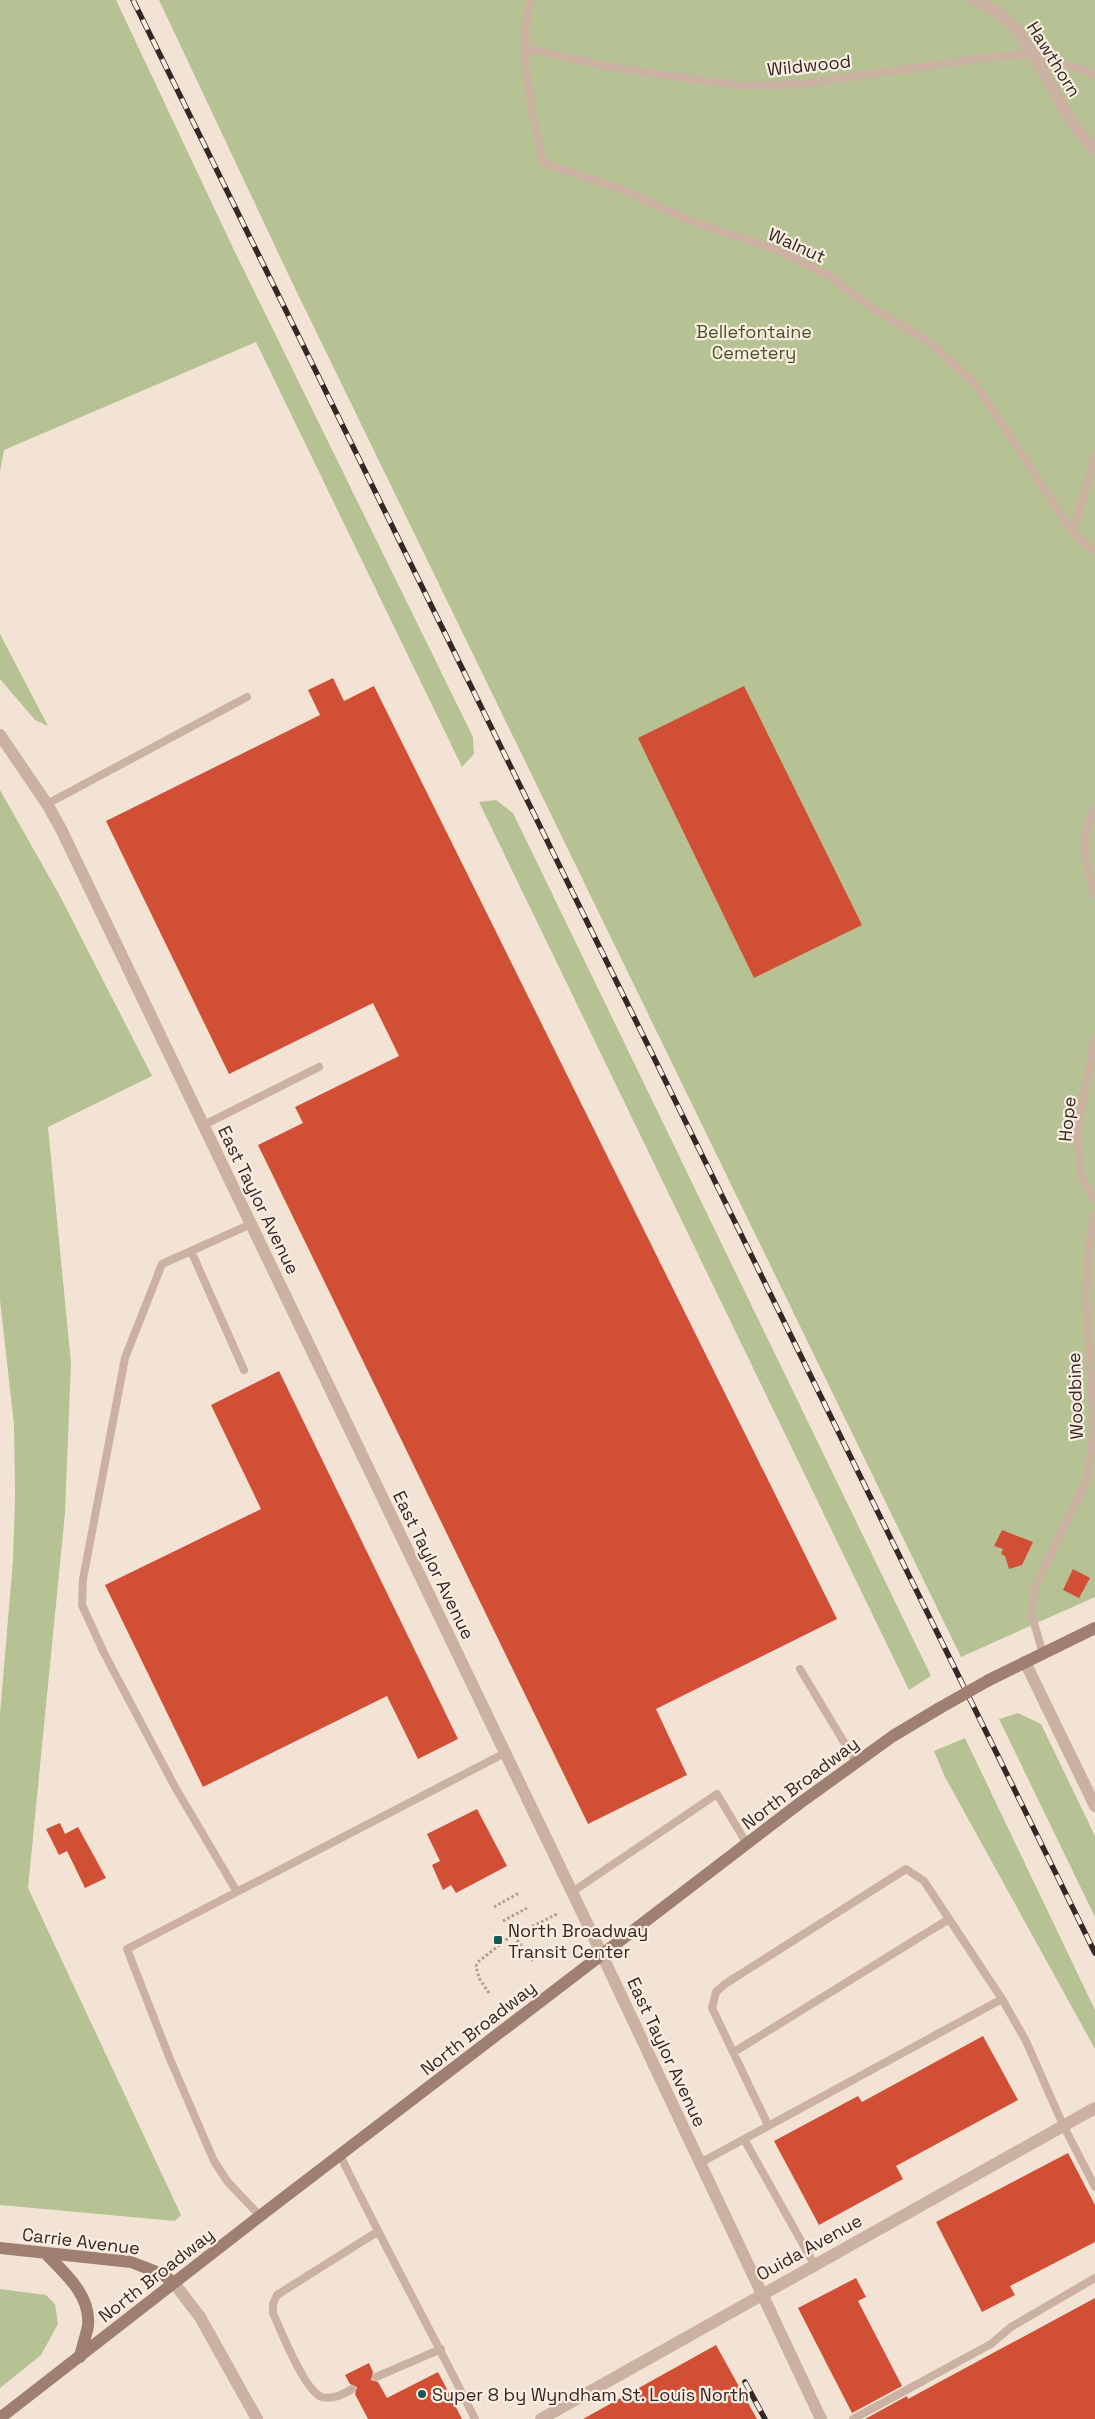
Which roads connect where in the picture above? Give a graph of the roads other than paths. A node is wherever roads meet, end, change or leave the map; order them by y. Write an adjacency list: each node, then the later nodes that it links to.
1 (532, 0): 3 (lane, Walnut)
2 (972, 0): 4 (street, Hawthorn)
3 (525, 48): 4 (lane, Wildwood); 8 (lane, Walnut)
4 (1034, 54): 5 (lane, Wildwood); 6 (street, Hawthorn)
5 (1095, 74)
6 (1095, 150)
7 (1095, 455): 8 (lane)
8 (1073, 532): 9 (lane, Walnut)
9 (1095, 552)
10 (247, 697): 12 (lane)
11 (0, 735): 12 (street, East Taylor Avenue)
12 (48, 804): 17 (street, East Taylor Avenue)
13 (1095, 809): 14 (lane)
14 (1095, 895)
15 (1095, 1036): 18 (lane, Hope)
16 (319, 1067): 17 (lane)
17 (204, 1126): 20 (street, East Taylor Avenue)
18 (1095, 1201)
19 (1095, 1214): 22 (lane, Woodbine)
20 (251, 1224): 21 (lane); 31 (street, East Taylor Avenue)
21 (190, 1251): 24 (lane); 35 (lane)
22 (1088, 1341): 23 (lane); 26 (lane, Woodbine)
23 (1095, 1349)
24 (244, 1370)
25 (1095, 1470): 26 (lane)
26 (1087, 1479): 28 (lane, Woodbine)
27 (1095, 1628): 28 (main road, North Broadway)
28 (1043, 1654): 29 (main road, North Broadway)
29 (1025, 1662): 32 (main road, North Broadway, bridge); 33 (street)
30 (800, 1669): 32 (lane)
31 (505, 1753): 35 (lane); 36 (street, East Taylor Avenue)
32 (856, 1762): 34 (main road, North Broadway)
33 (1095, 1806)
34 (747, 1844): 36 (lane); 38 (main road, North Broadway)
35 (237, 1892): 48 (lane)
36 (572, 1892): 38 (street, East Taylor Avenue)
37 (949, 1919): 39 (lane); 40 (lane); 40 (lane)
38 (602, 1955): 45 (main road, North Broadway); 46 (street, East Taylor Avenue)
39 (1002, 1999): 42 (lane); 43 (lane)
40 (734, 2052): 42 (lane)
41 (1095, 2108): 43 (street, Ouida Avenue)
42 (768, 2125): 44 (lane)
43 (1064, 2125): 47 (lane); 52 (street, Ouida Avenue)
44 (744, 2139): 46 (lane); 52 (lane)
45 (340, 2155): 48 (main road, North Broadway); 49 (lane)
46 (700, 2163): 55 (street, East Taylor Avenue)
47 (1095, 2188)
48 (260, 2216): 54 (main road, North Broadway)
49 (377, 2232): 56 (lane); 59 (lane)
50 (0, 2248): 51 (main road, Carrie Avenue)
51 (46, 2255): 54 (main road, Carrie Avenue); 57 (main road)
52 (814, 2264): 55 (street, Ouida Avenue)
53 (1095, 2278): 65 (lane)
54 (174, 2283): 57 (main road, North Broadway); 61 (street, Carrie Avenue)
55 (762, 2294): 63 (street, Ouida Avenue); 64 (street, East Taylor Avenue)
56 (441, 2349): 58 (lane); 62 (lane)
57 (80, 2357): 60 (main road, North Broadway)
58 (376, 2377)
59 (352, 2389)
60 (0, 2418)
61 (257, 2419)
62 (475, 2419)
63 (541, 2419)
64 (821, 2419)
65 (852, 2419)

